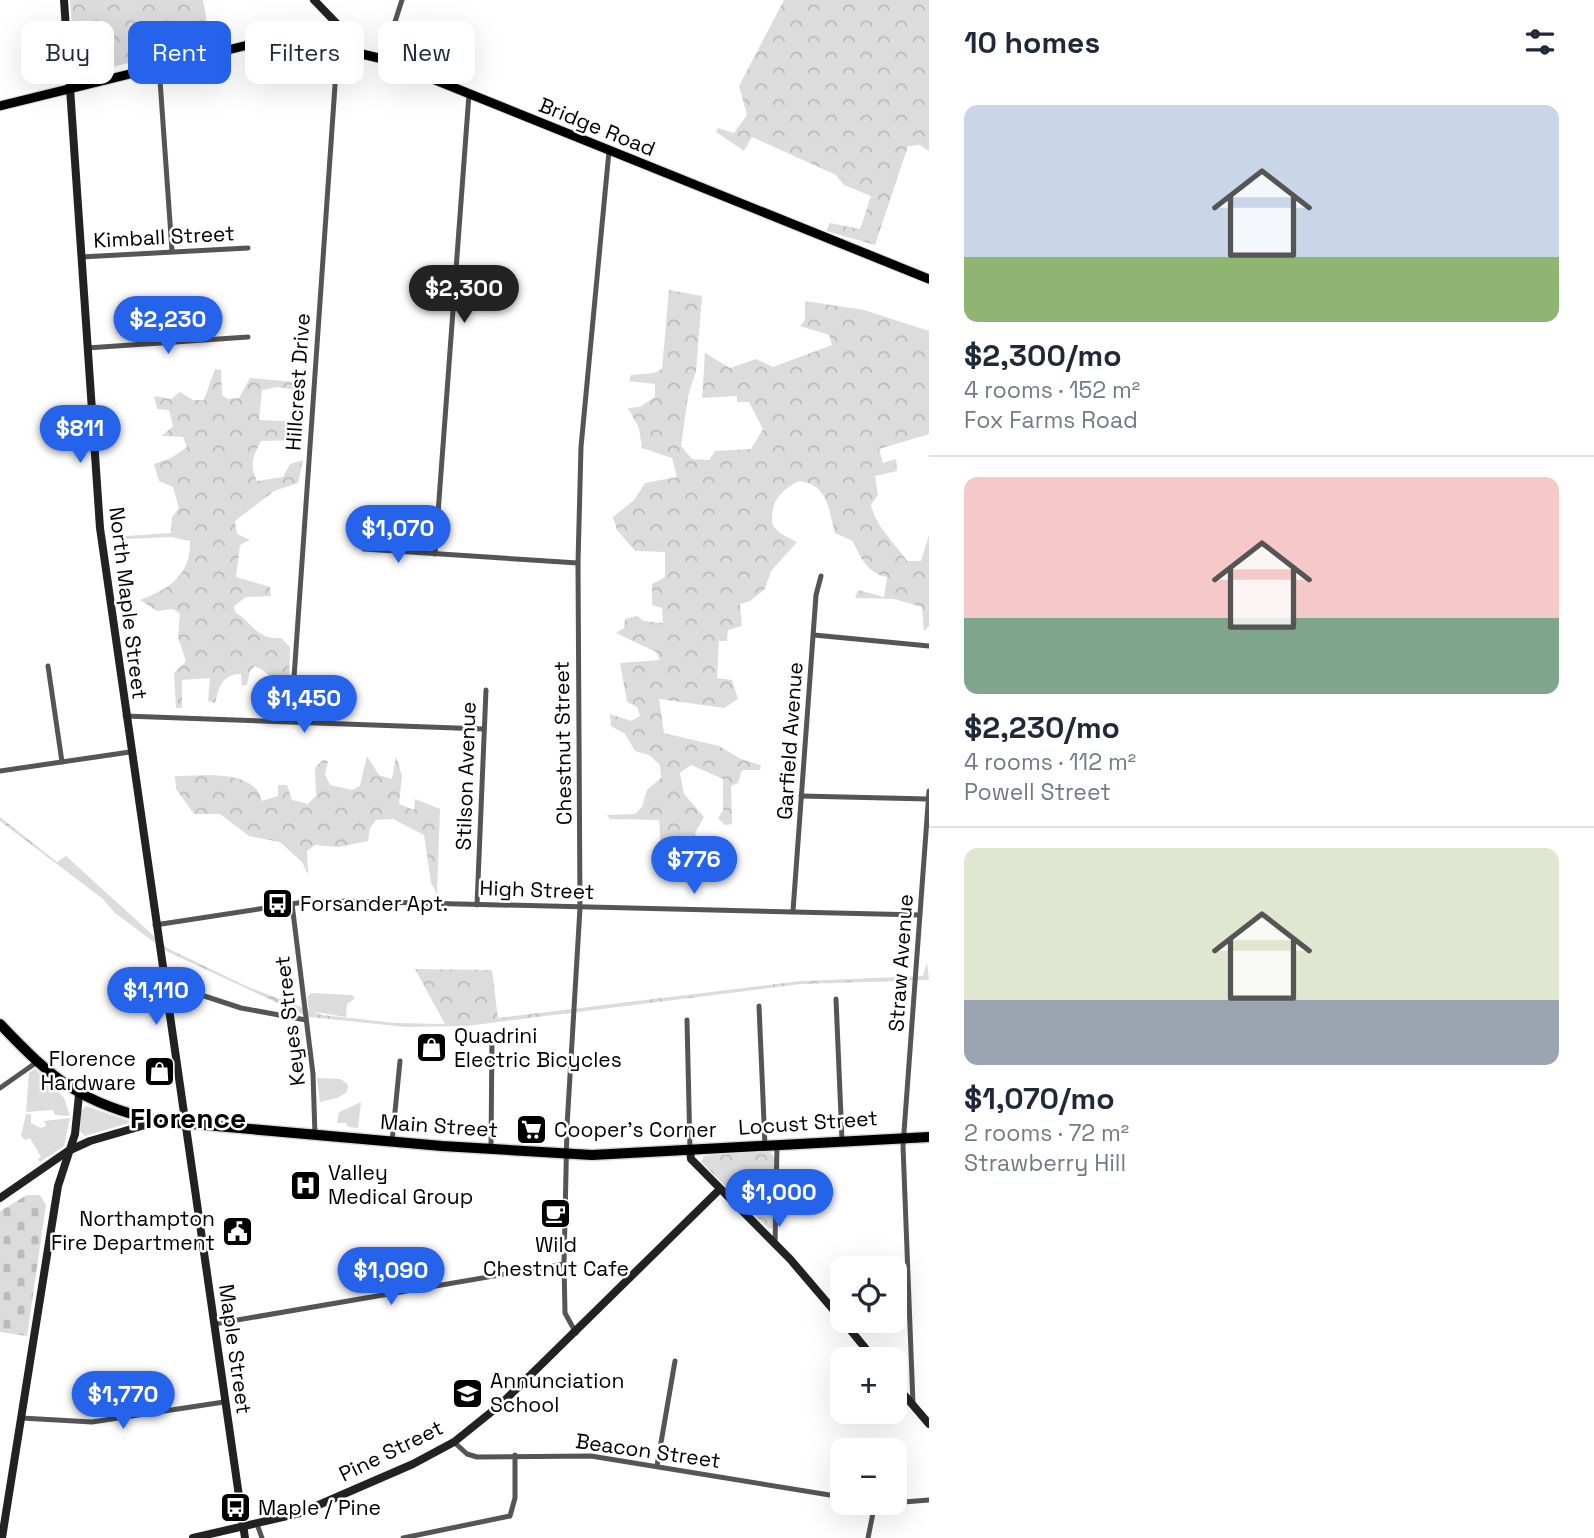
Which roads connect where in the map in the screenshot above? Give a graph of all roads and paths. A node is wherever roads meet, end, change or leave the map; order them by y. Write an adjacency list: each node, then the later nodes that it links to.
1 (64, 0): 10 (main road, North Maple Street)
2 (314, 0): 4 (main road)
3 (402, 0): 5 (street)
4 (334, 21)
5 (395, 21)
6 (128, 74): 10 (main road, Bridge Road)
7 (160, 84): 15 (street)
8 (335, 84): 29 (street, Hillcrest Drive)
9 (445, 84): 11 (main road, Bridge Road)
10 (70, 89): 12 (main road, Bridge Road); 16 (main road, North Maple Street)
11 (470, 94): 13 (main road, Bridge Road); 21 (street)
12 (0, 106)
13 (609, 151): 17 (main road, Bridge Road); 22 (street, Chestnut Street)
14 (248, 248): 15 (street, Kimball Street)
15 (172, 251): 16 (street, Kimball Street)
16 (81, 257): 19 (main road, North Maple Street)
17 (929, 279)
18 (248, 337): 19 (street)
19 (87, 348): 28 (main road, North Maple Street)
20 (363, 549): 21 (street)
21 (435, 554): 22 (street)
22 (578, 563): 39 (street, Chestnut Street)
23 (821, 576): 24 (street, Garfield Avenue)
24 (814, 635): 25 (street); 35 (street, Garfield Avenue)
25 (929, 646)
26 (48, 666): 32 (street)
27 (486, 690): 30 (street, Stilson Avenue)
28 (125, 716): 29 (street); 31 (main road, North Maple Street)
29 (291, 721): 30 (street)
30 (484, 729): 38 (street, Stilson Avenue)
31 (130, 752): 32 (street); 42 (main road, North Maple Street)
32 (62, 762): 33 (street)
33 (0, 771)
34 (929, 792): 36 (street, Straw Avenue)
35 (801, 796): 36 (street); 40 (street, Garfield Avenue)
36 (928, 799): 41 (street, Straw Avenue)
37 (292, 904): 38 (street, High Street); 42 (street, High Street); 46 (street, Keyes Street)
38 (477, 905): 39 (street, High Street)
39 (580, 908): 40 (street, High Street); 66 (street, Chestnut Street)
40 (793, 911): 41 (street, High Street)
41 (920, 915): 57 (street, Straw Avenue)
42 (155, 925): 43 (main road, North Maple Street)
43 (166, 995): 46 (street); 55 (main road, North Maple Street)
44 (836, 999): 59 (street)
45 (758, 1006): 62 (street)
46 (306, 1020): 56 (street, Keyes Street)
47 (687, 1020): 64 (street)
48 (0, 1024): 51 (highway, Main Street)
49 (492, 1035): 63 (street)
50 (400, 1060): 60 (street)
51 (37, 1062): 52 (street); 53 (highway, Main Street)
52 (0, 1088)
53 (79, 1095): 54 (highway, Main Street); 65 (main road)
54 (159, 1121): 55 (highway, Main Street); 65 (main road)
55 (185, 1124): 56 (highway, Main Street); 74 (main road, Maple Street)
56 (315, 1135): 60 (highway, Main Street)
57 (904, 1137): 58 (highway, Locust Street); 59 (highway, Locust Street); 81 (street, Straw Avenue)
58 (929, 1137)
59 (842, 1140): 61 (highway, Locust Street)
60 (392, 1142): 63 (highway, Main Street)
61 (777, 1144): 62 (highway, Locust Street); 71 (street)
62 (765, 1145): 64 (highway, Locust Street)
63 (491, 1149): 66 (highway, Main Street)
64 (690, 1150): 66 (highway, Main Street); 69 (main road)
65 (68, 1151): 67 (main road); 68 (main road)
66 (568, 1154): 72 (street, Chestnut Street)
67 (41, 1172): 68 (main road); 70 (main road)
68 (61, 1172): 82 (main road)
69 (720, 1189): 71 (main road); 75 (main road, Pine Street)
70 (0, 1198)
71 (775, 1245): 73 (main road)
72 (564, 1264): 74 (street); 75 (street, Chestnut Street)
73 (830, 1307)
74 (214, 1324): 80 (main road, Maple Street)
75 (576, 1333): 84 (main road, Pine Street)
76 (853, 1333): 77 (main road)
77 (864, 1347)
78 (675, 1361): 86 (street)
79 (907, 1397): 81 (main road)
80 (224, 1402): 82 (street); 92 (main road, Maple Street)
81 (913, 1404): 83 (main road)
82 (21, 1418): 93 (main road)
83 (929, 1424)
84 (454, 1442): 85 (street, Beacon Street); 91 (main road, Pine Street)
85 (515, 1455): 86 (street, Beacon Street); 97 (street)
86 (657, 1466): 87 (street, Beacon Street)
87 (830, 1495)
88 (929, 1500): 89 (street)
89 (907, 1502)
90 (873, 1515): 98 (street)
91 (257, 1524): 92 (main road, Pine Street); 96 (street)
92 (243, 1527): 94 (main road, Pine Street); 95 (main road, Maple Street)
93 (2, 1538)
94 (193, 1538)
95 (245, 1538)
96 (262, 1538)
97 (403, 1538)
98 (868, 1538)

